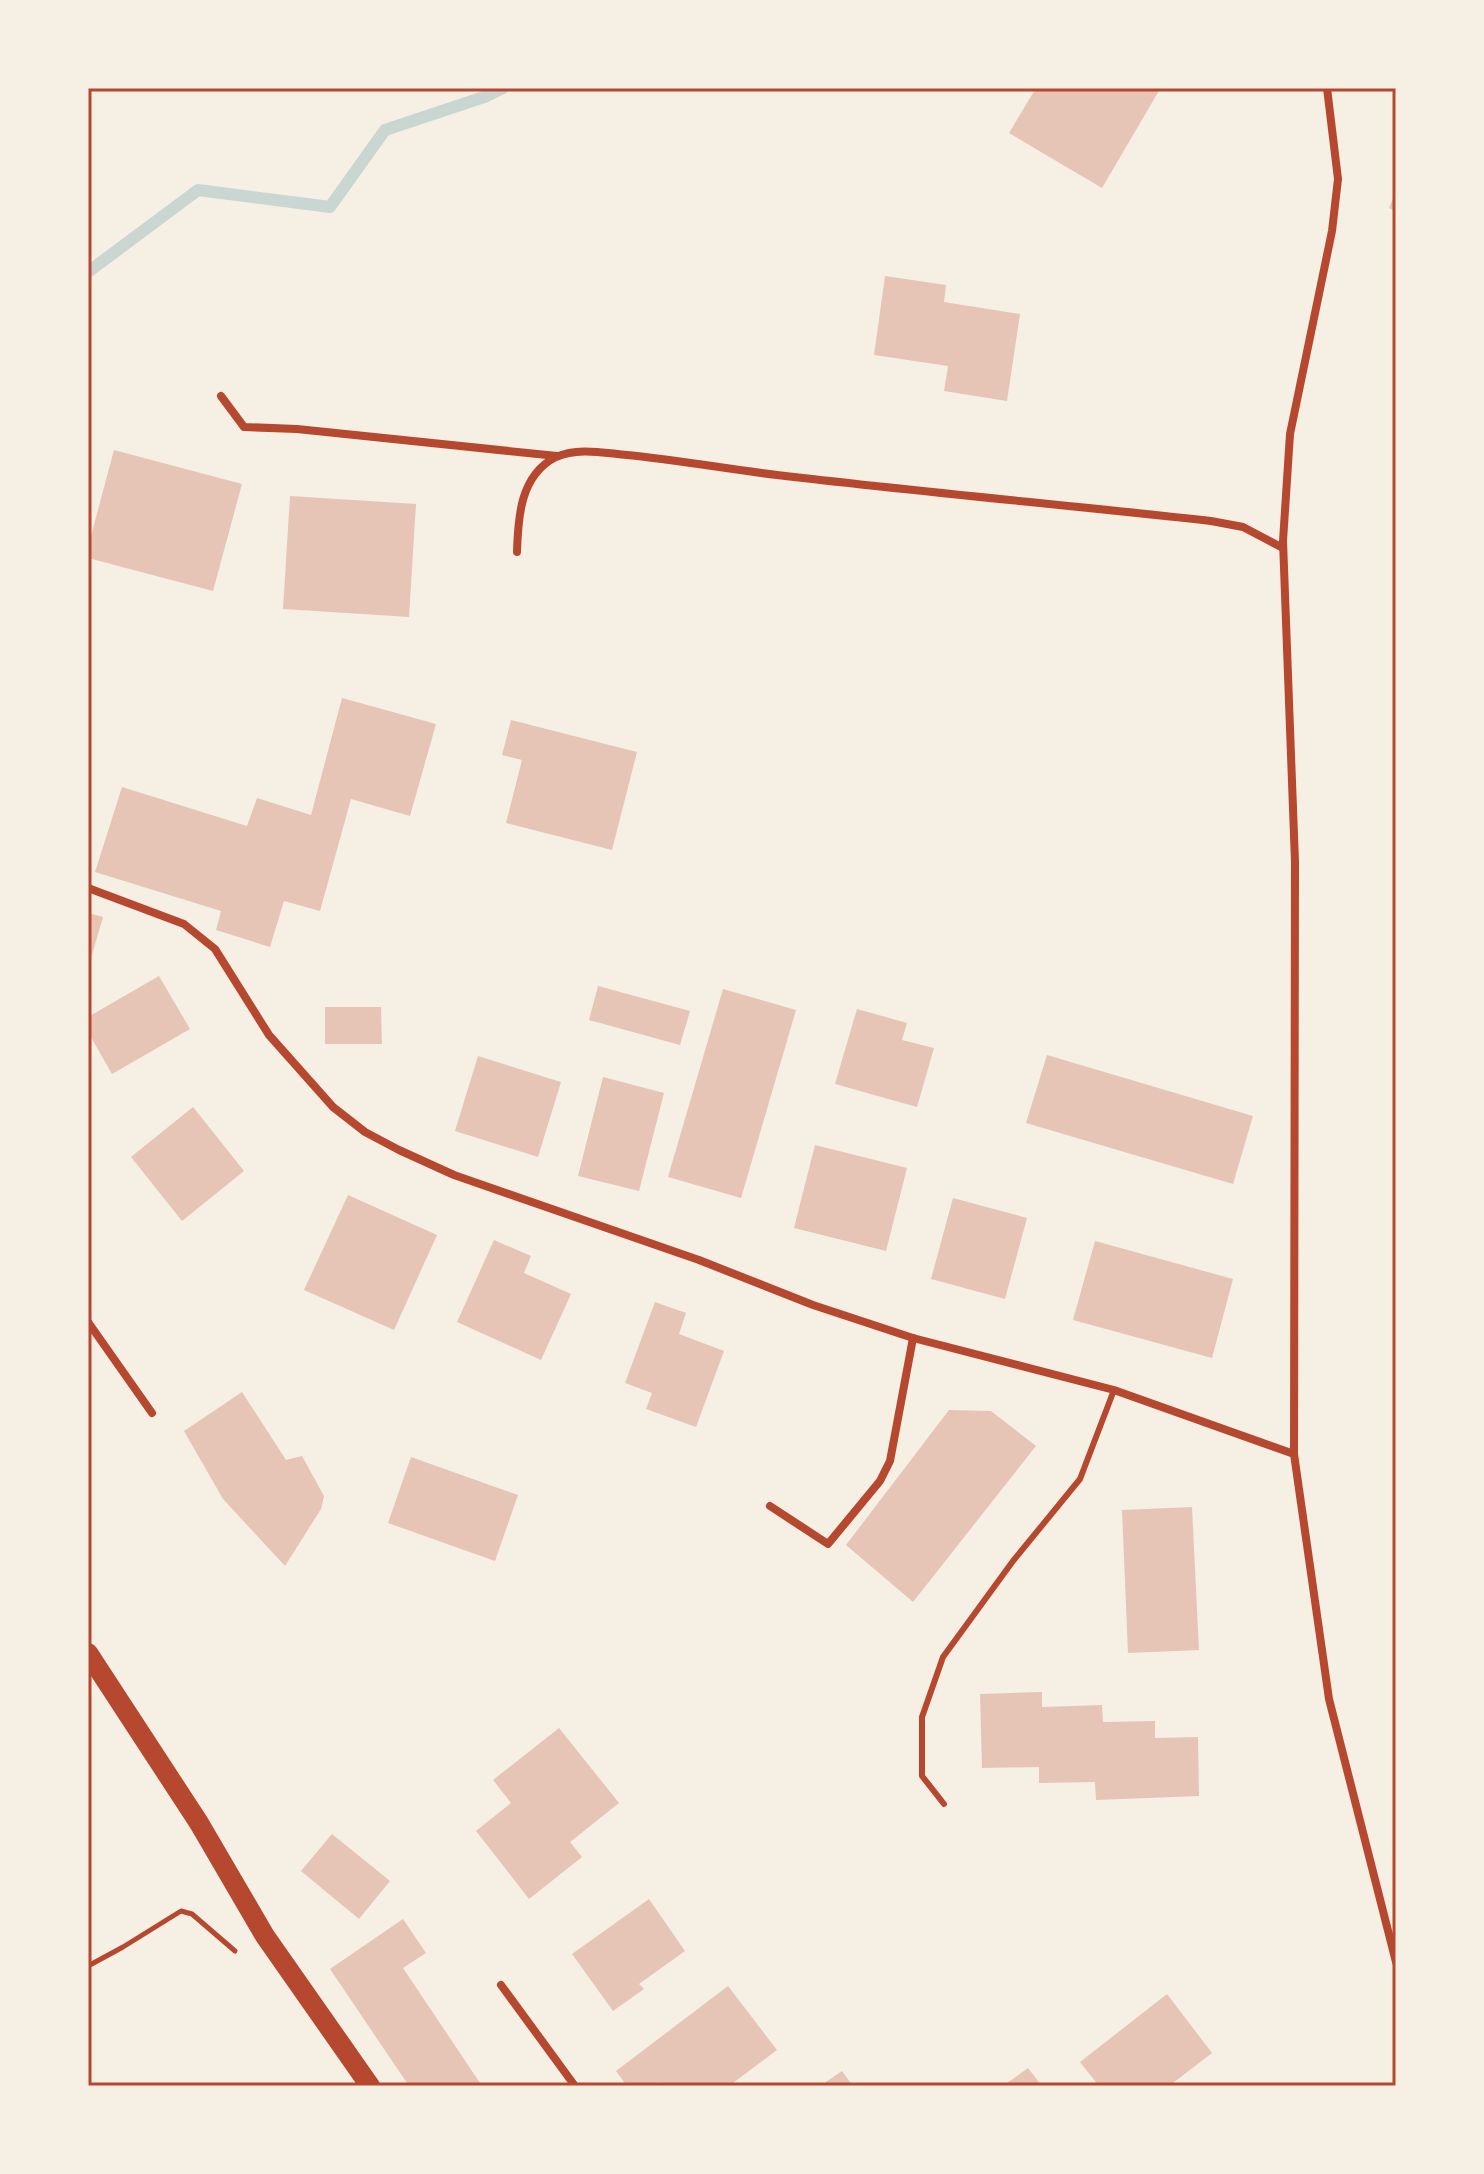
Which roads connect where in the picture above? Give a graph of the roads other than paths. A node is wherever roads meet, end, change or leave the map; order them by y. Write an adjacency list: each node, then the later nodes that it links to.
1 (1327, 88): 4 (street)
2 (221, 396): 3 (street)
3 (557, 456): 4 (street); 5 (street)
4 (1283, 548): 11 (street)
5 (517, 552)
6 (88, 888): 8 (street)
7 (88, 1322): 10 (street)
8 (913, 1338): 9 (street); 12 (street)
9 (1114, 1390): 11 (street); 14 (lane)
10 (152, 1413)
11 (1294, 1454): 15 (street)
12 (770, 1506)
13 (88, 1653): 17 (main road)
14 (944, 1804)
15 (1396, 1962)
16 (501, 1985): 18 (street)
17 (370, 2086)
18 (575, 2086)

